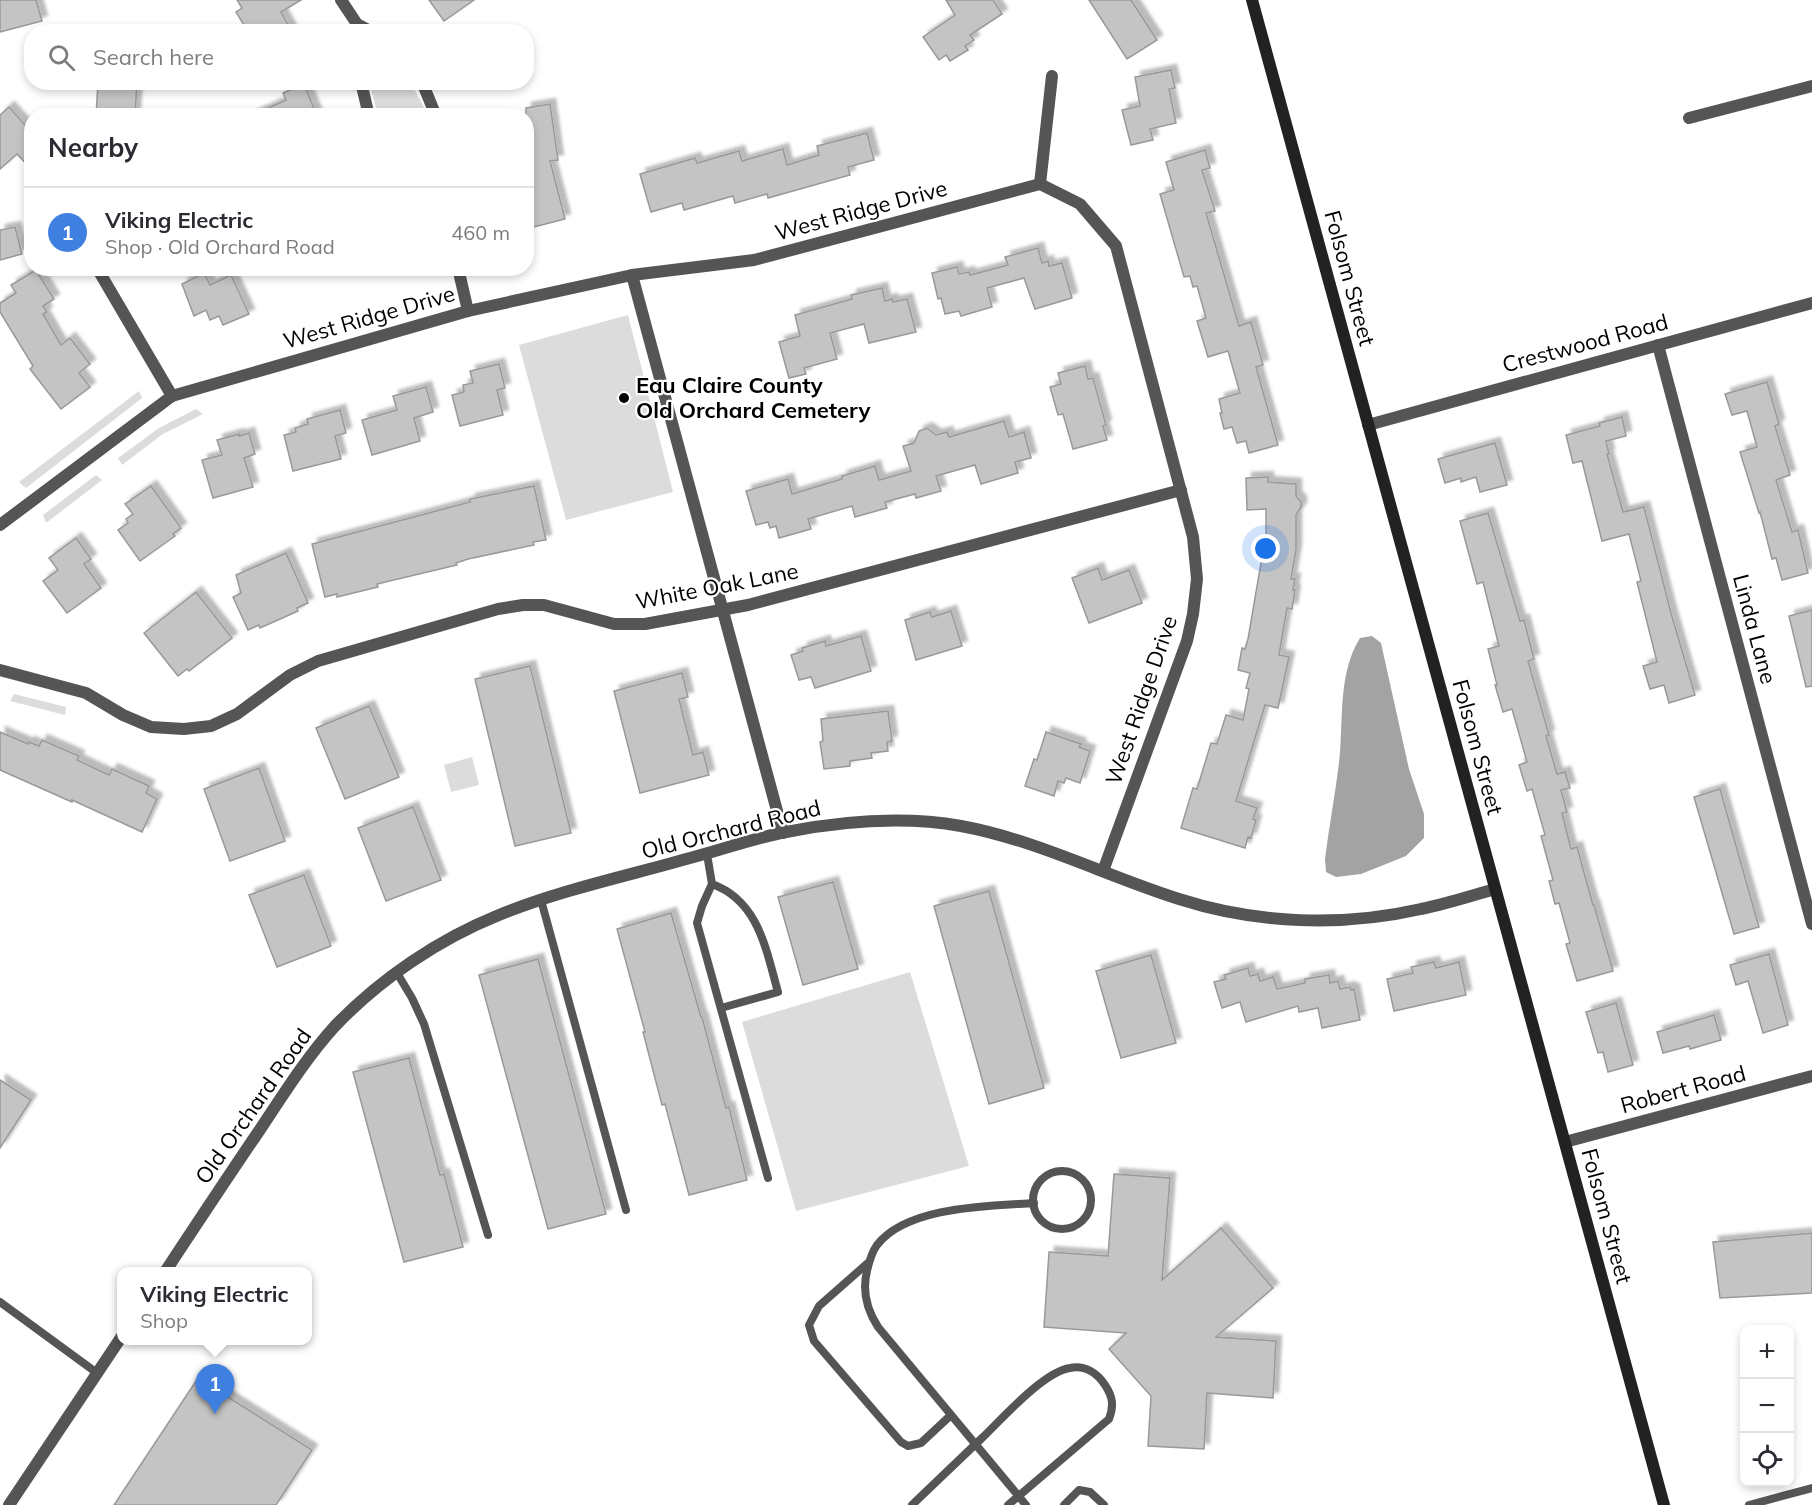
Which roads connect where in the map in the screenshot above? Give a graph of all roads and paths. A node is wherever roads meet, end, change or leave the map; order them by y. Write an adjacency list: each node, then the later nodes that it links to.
1 (341, 0): 3 (street)
2 (1252, 0): 19 (street, Folsom Street)
3 (356, 24)
4 (1052, 76): 11 (street)
5 (1812, 86): 10 (street)
6 (363, 90): 8 (street)
7 (425, 90): 9 (street)
8 (367, 108)
9 (433, 108)
10 (1689, 118)
11 (1040, 184): 12 (street, West Ridge Drive); 20 (street, West Ridge Drive)
12 (633, 275): 16 (street, West Ridge Drive); 22 (street)
13 (103, 276): 18 (street)
14 (460, 276): 16 (street)
15 (1812, 303): 17 (street, Crestwood Road)
16 (468, 311): 18 (street, West Ridge Drive)
17 (1658, 345): 19 (street, Crestwood Road); 30 (street, Linda Lane)
18 (172, 396): 21 (street, West Ridge Drive)
19 (1368, 425): 28 (street, Folsom Street)
20 (1181, 490): 22 (street, White Oak Lane); 26 (street, West Ridge Drive)
21 (0, 525)
22 (722, 610): 23 (street, White Oak Lane); 24 (street)
23 (0, 670)
24 (783, 833): 25 (street, Old Orchard Road); 26 (street, Old Orchard Road)
25 (707, 854): 27 (lane); 29 (street, Old Orchard Road)
26 (1103, 871): 28 (street, Old Orchard Road)
27 (712, 884): 32 (lane); 32 (lane)
28 (1495, 889): 34 (street, Folsom Street)
29 (541, 900): 31 (street, Old Orchard Road); 37 (lane)
30 (1812, 924)
31 (396, 973): 38 (lane); 40 (street, Old Orchard Road)
32 (721, 1008): 35 (lane)
33 (1812, 1076): 34 (street, Robert Road)
34 (1565, 1143): 54 (street, Folsom Street)
35 (768, 1178)
36 (1034, 1203): 36 (lane); 39 (lane)
37 (626, 1210)
38 (488, 1235)
39 (870, 1262): 44 (lane); 44 (lane)
40 (168, 1267)
41 (0, 1302): 43 (lane)
42 (117, 1343): 43 (street)
43 (97, 1373): 48 (street)
44 (951, 1414): 45 (lane)
45 (976, 1444): 47 (lane); 47 (lane); 49 (lane)
46 (1812, 1488): 55 (lane)
47 (1018, 1496): 50 (lane); 51 (lane)
48 (9, 1505)
49 (912, 1505)
50 (1008, 1505)
51 (1026, 1505)
52 (1064, 1505): 53 (lane)
53 (1104, 1505)
54 (1664, 1505)
55 (1749, 1505)

